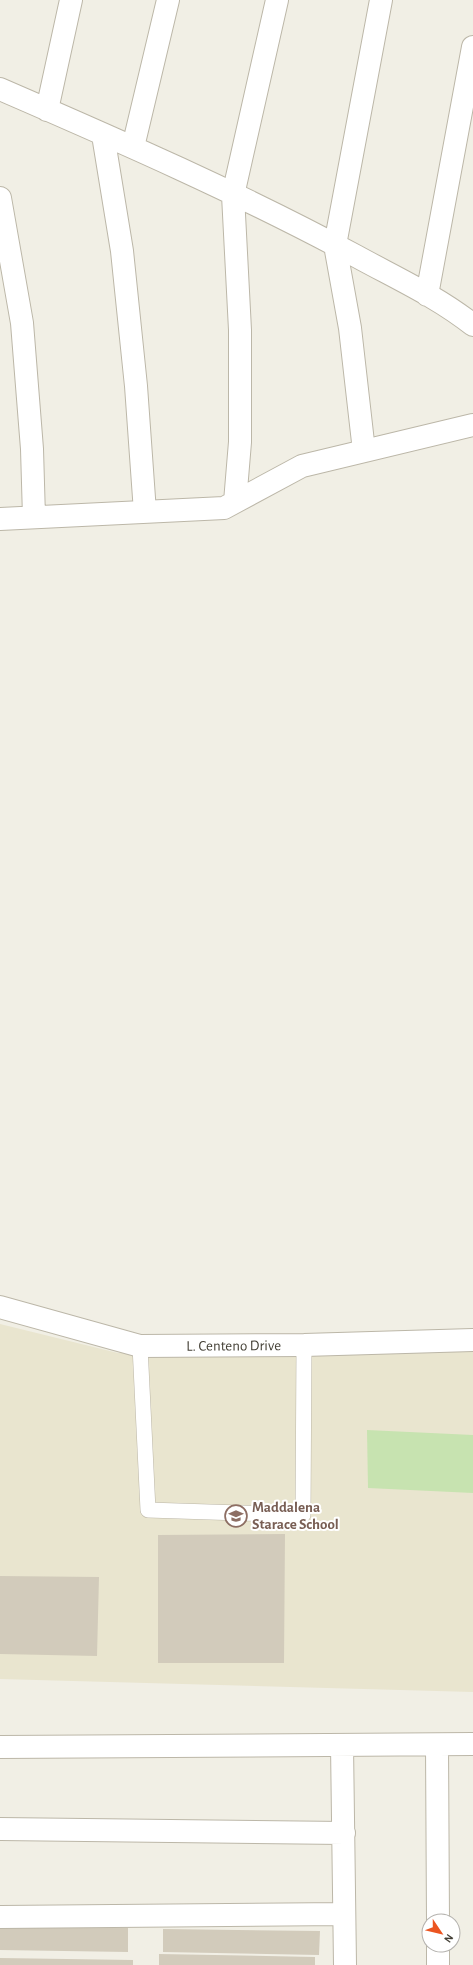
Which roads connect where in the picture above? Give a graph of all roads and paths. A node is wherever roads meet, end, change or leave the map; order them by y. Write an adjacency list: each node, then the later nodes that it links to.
1 (71, 0): 7 (street)
2 (168, 0): 9 (street)
3 (277, 0): 10 (street)
4 (381, 0): 12 (street)
5 (473, 47): 13 (street)
6 (0, 89): 7 (street)
7 (47, 110): 8 (street)
8 (103, 135): 9 (street); 18 (street)
9 (133, 147): 10 (street)
10 (233, 195): 12 (street); 17 (street)
11 (0, 198): 19 (street)
12 (335, 245): 13 (street); 16 (street)
13 (426, 295): 14 (street)
14 (473, 325)
15 (473, 425): 16 (street)
16 (364, 451): 17 (street)
17 (235, 502): 18 (street)
18 (145, 512): 19 (street)
19 (34, 517): 20 (street)
20 (0, 519)
21 (0, 1307): 24 (street, L. Centeno Drive)
22 (473, 1340): 23 (street, L. Centeno Drive)
23 (304, 1345): 24 (street, L. Centeno Drive); 24 (lane)
24 (140, 1346)
25 (473, 1744): 27 (street)
26 (342, 1745): 27 (street); 28 (street); 30 (street)
27 (437, 1745): 31 (street)
28 (0, 1747)
29 (0, 1829): 30 (street)
30 (344, 1833): 32 (street)
31 (438, 1913)
32 (344, 1914): 33 (street); 35 (street)
33 (0, 1917)
34 (438, 1953): 36 (street)
35 (345, 1965)
36 (438, 1965)

